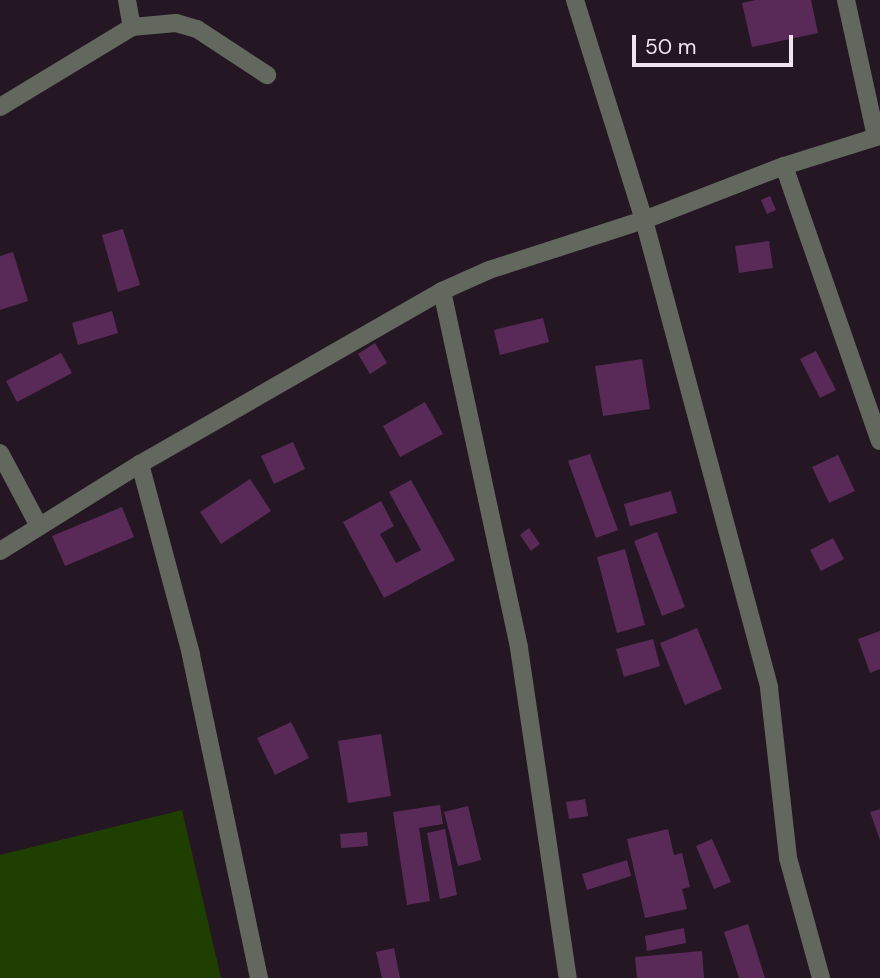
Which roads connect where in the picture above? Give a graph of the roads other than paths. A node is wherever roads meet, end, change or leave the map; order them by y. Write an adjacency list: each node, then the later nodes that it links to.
1 (127, 0): 4 (street)
2 (575, 0): 9 (street)
3 (846, 0): 7 (street)
4 (132, 27): 5 (street); 6 (street)
5 (267, 75)
6 (0, 107)
7 (878, 137): 8 (street)
8 (784, 166): 9 (street); 11 (street)
9 (644, 220): 10 (street); 18 (street)
10 (442, 291): 13 (street); 17 (street)
11 (880, 441)
12 (0, 453): 14 (street)
13 (140, 464): 14 (street); 16 (street)
14 (39, 526): 15 (street)
15 (0, 551)
16 (259, 978)
17 (568, 978)
18 (821, 978)

